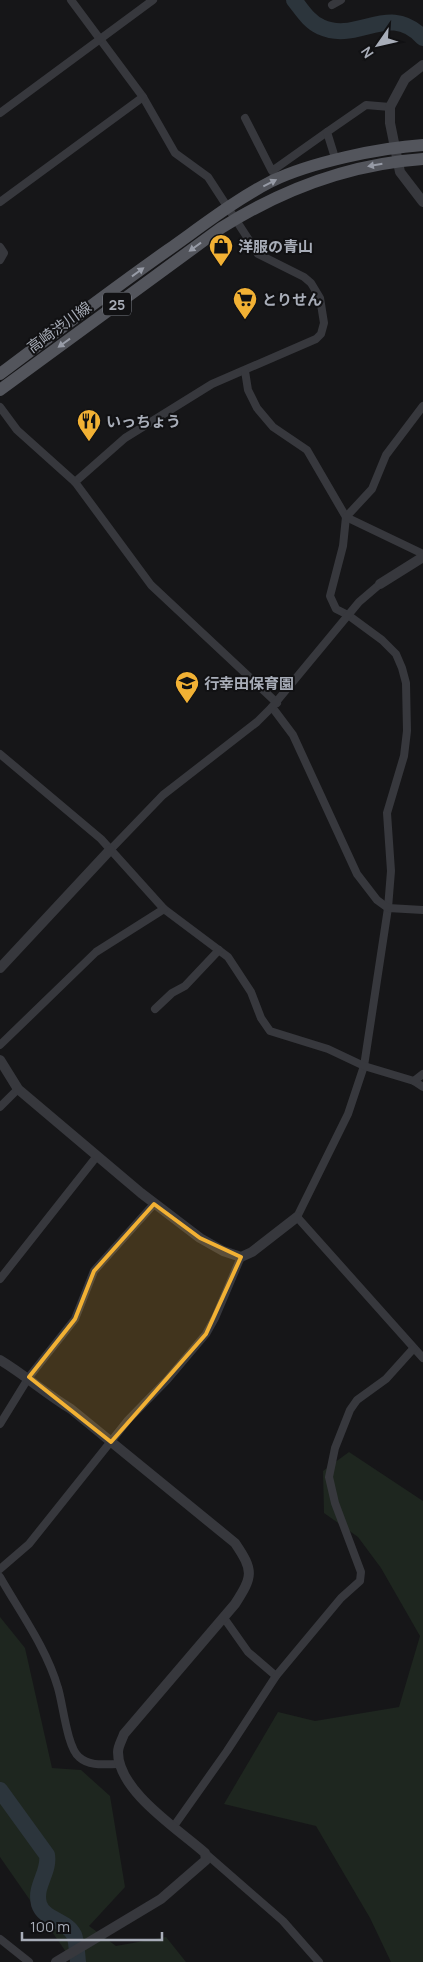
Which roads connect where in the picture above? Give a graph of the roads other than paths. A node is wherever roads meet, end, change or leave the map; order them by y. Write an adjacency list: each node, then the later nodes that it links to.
1 (71, 0): 5 (street)
2 (153, 0): 5 (street)
3 (341, 0): 4 (street)
4 (332, 5)
5 (100, 39): 7 (street); 9 (street)
6 (423, 65): 8 (street)
7 (143, 97): 17 (street); 19 (street)
8 (390, 107): 11 (street); 13 (street)
9 (0, 113)
10 (245, 118): 11 (street)
11 (327, 132): 15 (street)
12 (423, 145): 13 (main road, 25)
13 (394, 148): 15 (main road, 25); 16 (street)
14 (423, 159): 16 (main road, 25)
15 (336, 161): 19 (main road, 25, one-way to 15)
16 (397, 162): 18 (street); 20 (main road, 25, one-way to 20)
17 (0, 202)
18 (423, 202)
19 (228, 207): 20 (street); 24 (main road, 高崎渋川線 / 25, one-way to 19)
20 (235, 219): 23 (street); 25 (main road, 高崎渋川線 / 25, one-way to 25)
21 (0, 247): 22 (street)
22 (0, 260)
23 (244, 371): 28 (street); 29 (street)
24 (0, 374)
25 (0, 390)
26 (423, 406): 29 (street)
27 (0, 407): 28 (street)
28 (75, 482): 33 (street)
29 (346, 517): 30 (street); 32 (street)
30 (423, 556): 31 (street)
31 (380, 584): 32 (street)
32 (348, 615): 33 (street); 36 (street)
33 (275, 705): 35 (street); 36 (street)
34 (0, 754): 35 (street)
35 (110, 850): 37 (street); 40 (street)
36 (388, 908): 38 (street); 44 (street)
37 (164, 909): 39 (street); 42 (street)
38 (423, 910)
39 (219, 950): 41 (street); 44 (street)
40 (0, 968)
41 (155, 1009)
42 (0, 1045)
43 (0, 1060): 48 (street)
44 (364, 1066): 46 (street); 52 (street)
45 (423, 1074): 46 (street)
46 (414, 1081): 47 (street)
47 (423, 1087)
48 (18, 1089): 49 (street); 50 (street)
49 (0, 1107)
50 (97, 1156): 51 (street); 54 (street)
51 (154, 1204): 53 (street); 58 (street)
52 (297, 1217): 53 (street); 55 (street)
53 (241, 1257): 60 (street)
54 (0, 1279)
55 (413, 1349): 56 (street); 64 (street)
56 (423, 1358)
57 (0, 1360): 58 (street)
58 (29, 1377): 59 (street); 60 (street)
59 (0, 1424)
60 (111, 1442): 61 (street); 63 (street)
61 (0, 1568)
62 (0, 1577): 65 (street)
63 (224, 1618): 64 (street); 65 (street)
64 (276, 1676): 66 (street)
65 (119, 1764): 66 (street)
66 (174, 1826): 67 (street)
67 (205, 1853): 70 (street); 71 (street)
68 (0, 1938): 69 (street)
69 (29, 1962)
70 (56, 1962)
71 (320, 1962)

